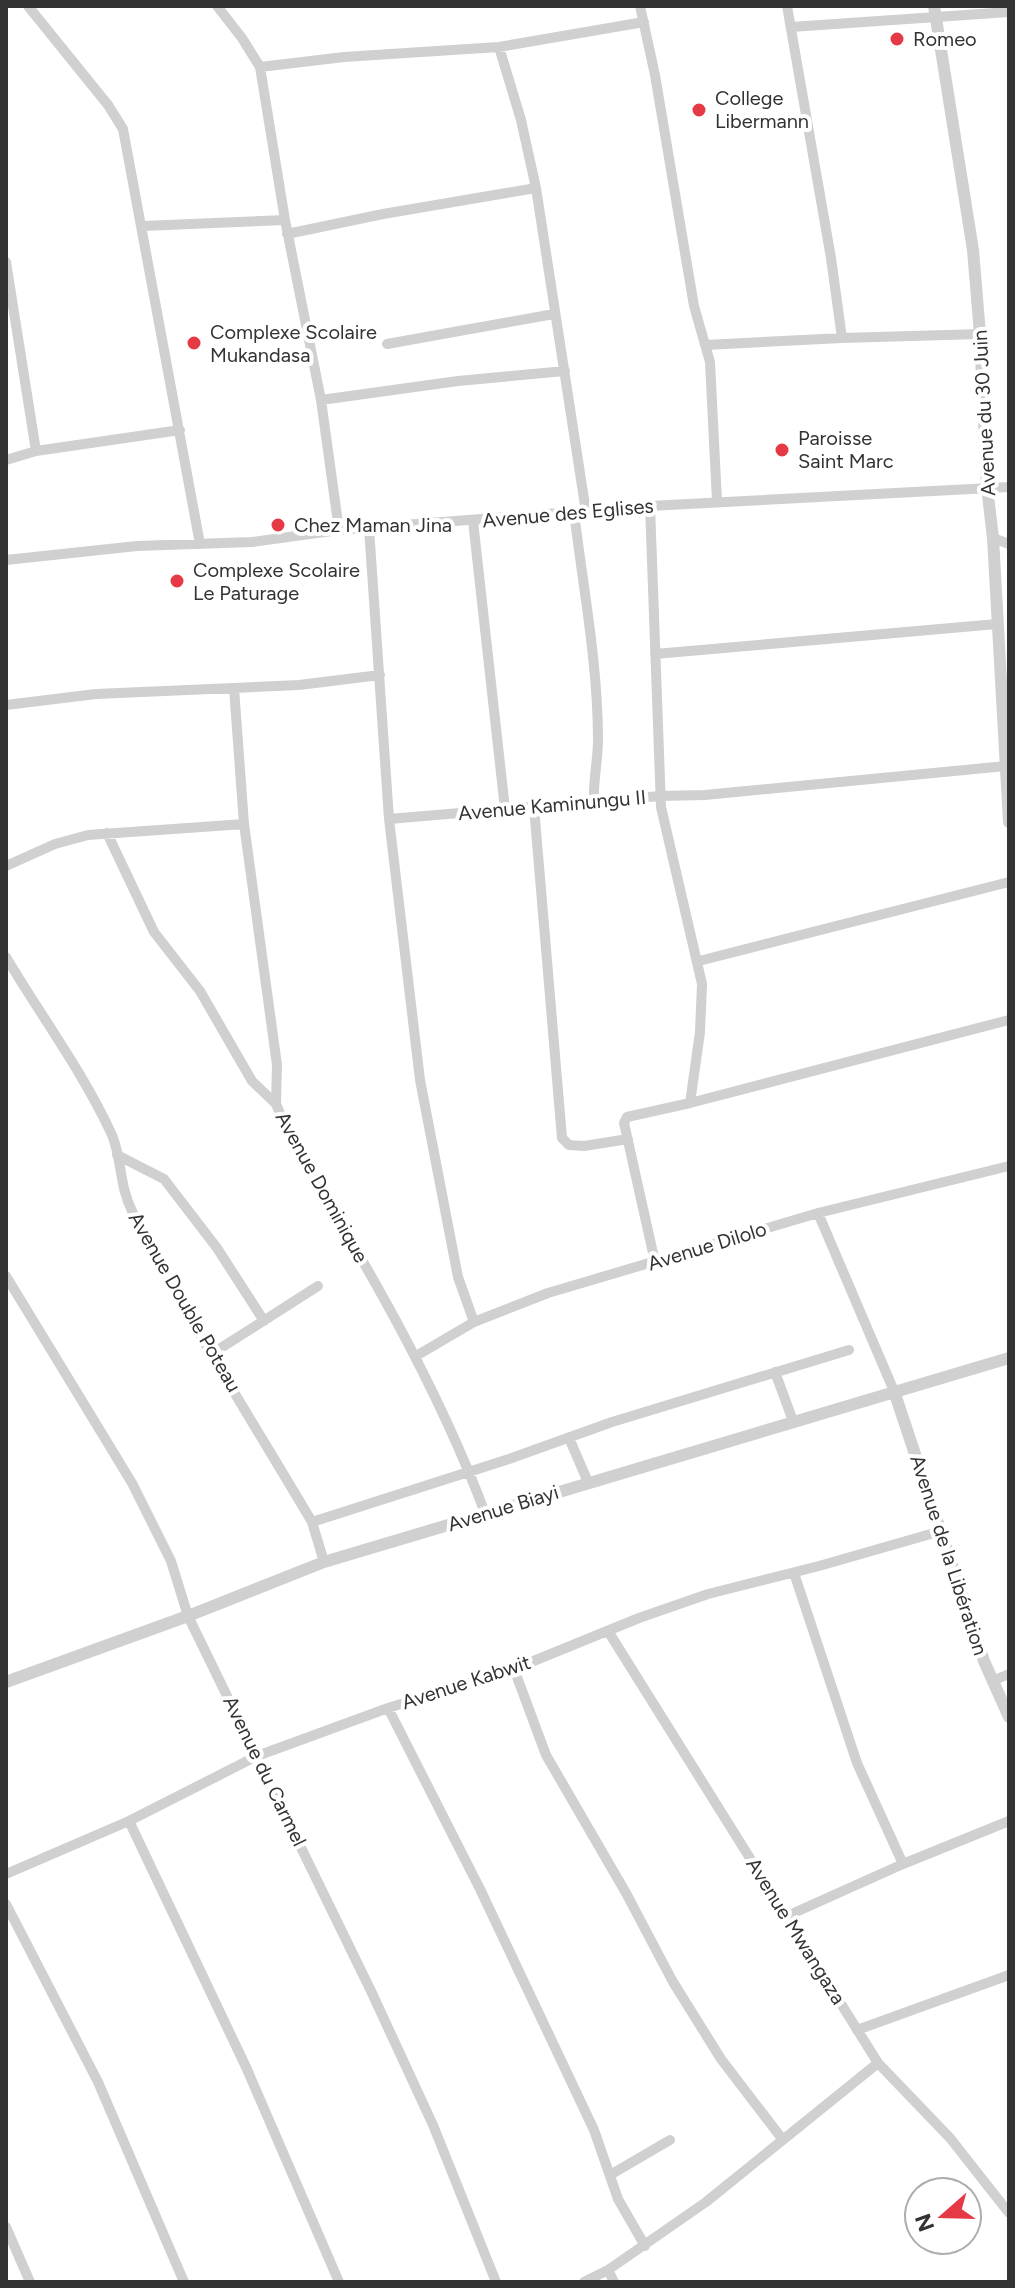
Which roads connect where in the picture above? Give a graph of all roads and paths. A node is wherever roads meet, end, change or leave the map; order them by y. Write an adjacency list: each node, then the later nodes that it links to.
1 (28, 6): 13 (street)
2 (217, 6): 10 (street)
3 (640, 6): 7 (street)
4 (787, 6): 8 (street)
5 (936, 12): 6 (street); 8 (street); 17 (street, Avenue du 30 Juin)
6 (1009, 12)
7 (644, 22): 9 (street); 21 (street)
8 (791, 27): 19 (street)
9 (499, 47): 10 (street); 11 (street)
10 (260, 67): 12 (street)
11 (536, 188): 14 (street); 16 (street)
12 (285, 220): 13 (street); 14 (street)
13 (143, 226): 24 (street)
14 (287, 234): 23 (street)
15 (6, 262): 18 (street)
16 (554, 314): 20 (street); 22 (street)
17 (980, 334): 19 (street); 27 (street, Avenue du 30 Juin)
18 (11, 337): 25 (street)
19 (842, 338): 21 (street)
20 (387, 344)
21 (705, 345): 29 (street)
22 (565, 371): 23 (street); 32 (street)
23 (321, 400): 35 (street)
24 (180, 430): 25 (street); 37 (street)
25 (36, 451): 26 (street)
26 (6, 460)
27 (987, 487): 28 (street, Avenue des Eglises); 29 (street, Avenue des Eglises); 36 (street, Avenue du 30 Juin)
28 (1009, 487)
29 (717, 501): 30 (street, Avenue des Eglises)
30 (650, 506): 32 (street, Avenue des Eglises); 41 (street)
31 (574, 512): 32 (street, Avenue des Eglises); 33 (street, Avenue des Eglises); 47 (street)
32 (586, 512)
33 (473, 521): 34 (street, Avenue des Eglises); 49 (street)
34 (369, 528): 35 (street, Avenue des Eglises); 42 (street)
35 (339, 530): 37 (street, Avenue des Eglises)
36 (993, 538): 38 (street); 40 (street, Avenue du 30 Juin)
37 (200, 544): 39 (street, Avenue des Eglises)
38 (1009, 544)
39 (6, 560)
40 (997, 624): 41 (street); 45 (street, Avenue du 30 Juin)
41 (655, 654): 46 (street)
42 (380, 675): 43 (street); 50 (street)
43 (234, 688): 44 (street); 52 (street, Avenue Dominique)
44 (6, 705)
45 (1006, 766): 46 (street, Avenue Kaminungu II); 51 (street, Avenue du 30 Juin)
46 (660, 796): 47 (street, Avenue Kaminungu II); 57 (street)
47 (594, 801): 48 (street, Avenue Kaminungu II)
48 (534, 807): 49 (street, Avenue Kaminungu II); 61 (street)
49 (505, 809): 50 (street, Avenue Kaminungu II)
50 (389, 819): 69 (street)
51 (1009, 822)
52 (244, 824): 53 (street); 60 (street, Avenue Dominique)
53 (107, 833): 54 (street); 60 (street)
54 (6, 866)
55 (1009, 882): 57 (street)
56 (6, 957): 62 (street, Avenue Double Poteau)
57 (699, 961): 59 (street)
58 (1009, 1020): 59 (street)
59 (690, 1103): 61 (street)
60 (276, 1104): 72 (street, Avenue Dominique)
61 (628, 1139): 65 (street)
62 (117, 1155): 68 (street); 71 (street, Avenue Double Poteau)
63 (1009, 1166): 64 (street, Avenue Dilolo)
64 (818, 1213): 65 (street, Avenue Dilolo); 75 (street)
65 (655, 1262): 69 (street, Avenue Dilolo)
66 (6, 1276): 85 (street, Avenue du Carmel)
67 (318, 1286): 68 (street)
68 (264, 1321): 71 (street)
69 (474, 1322): 72 (street, Avenue Dilolo)
70 (849, 1350): 74 (street)
71 (213, 1353): 81 (street, Avenue Double Poteau)
72 (416, 1356): 78 (street, Avenue Dominique)
73 (1009, 1358): 75 (street, Avenue Biayi)
74 (775, 1372): 76 (street); 77 (street)
75 (894, 1391): 76 (street, Avenue Biayi); 82 (street, Avenue de la Libération)
76 (793, 1421): 79 (street, Avenue Biayi)
77 (569, 1438): 78 (street); 79 (street)
78 (470, 1472): 80 (street, Avenue Dominique); 81 (street)
79 (588, 1482): 80 (street, Avenue Biayi)
80 (485, 1513): 83 (street, Avenue Biayi)
81 (312, 1522): 83 (street, Avenue Double Poteau)
82 (941, 1531): 84 (street, Avenue Kabwit); 90 (street, Avenue de la Libération)
83 (324, 1562): 85 (street, Avenue Biayi)
84 (794, 1573): 86 (street, Avenue Kabwit); 96 (street)
85 (188, 1616): 89 (street, Avenue Biayi); 93 (street, Avenue du Carmel)
86 (608, 1631): 87 (street, Avenue Kabwit); 99 (street, Avenue Mwangaza)
87 (514, 1669): 91 (street, Avenue Kabwit); 104 (street)
88 (1009, 1674): 90 (street)
89 (6, 1680)
90 (992, 1681): 92 (street, Avenue de la Libération)
91 (388, 1708): 93 (street, Avenue Kabwit); 105 (street)
92 (1009, 1717)
93 (257, 1756): 94 (street, Avenue Kabwit); 113 (street, Avenue du Carmel)
94 (129, 1821): 97 (street, Avenue Kabwit); 112 (street)
95 (1009, 1821): 96 (street)
96 (903, 1864): 99 (street)
97 (6, 1874)
98 (6, 1904): 111 (street)
99 (787, 1916): 101 (street, Avenue Mwangaza)
100 (1009, 1976): 101 (street)
101 (857, 2030): 102 (street, Avenue Mwangaza)
102 (878, 2063): 104 (street); 106 (street, Avenue Mwangaza)
103 (670, 2140): 105 (street)
104 (783, 2140): 108 (street)
105 (610, 2175): 108 (street)
106 (1009, 2213)
107 (6, 2227): 110 (street)
108 (645, 2246): 109 (street)
109 (608, 2270): 114 (street); 115 (street)
110 (30, 2282)
111 (184, 2282)
112 (339, 2282)
113 (496, 2282)
114 (584, 2282)
115 (614, 2282)

